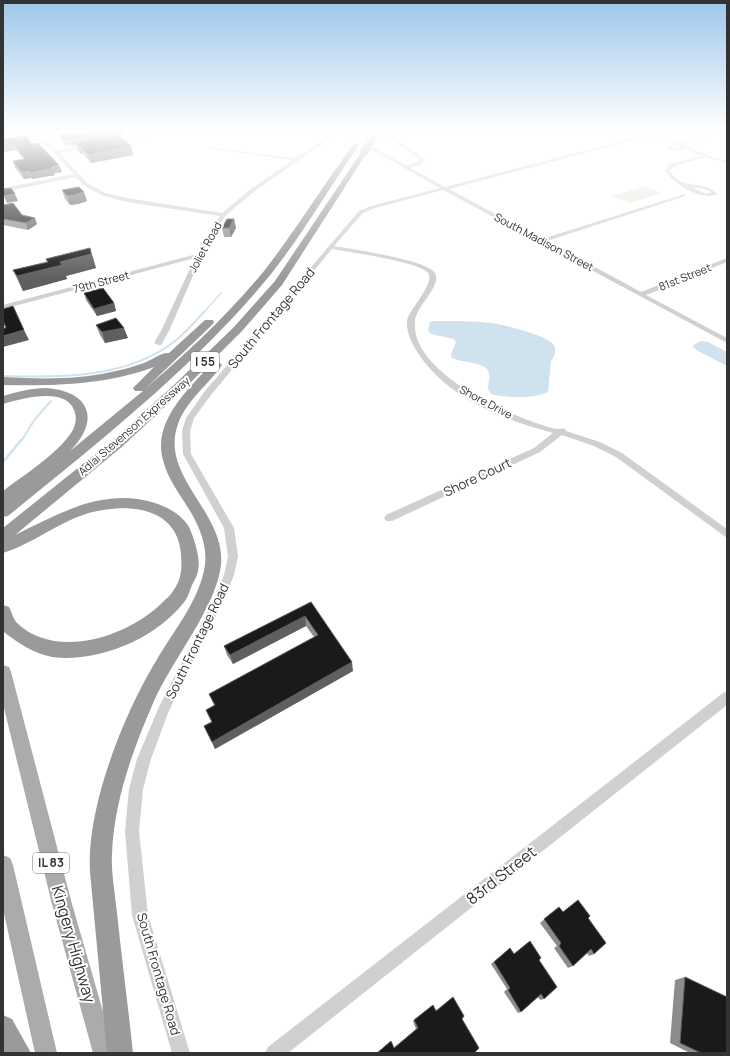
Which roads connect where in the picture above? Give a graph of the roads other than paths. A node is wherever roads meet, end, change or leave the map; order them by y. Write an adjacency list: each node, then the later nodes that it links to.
1 (51, 180): 11 (street)
2 (82, 180): 13 (street)
3 (266, 180): 13 (street, Joliet Road)
4 (336, 180): 16 (highway, Adlai Stevenson Expressway / I 55)
5 (341, 180): 19 (highway, Adlai Stevenson Expressway / I 55)
6 (430, 180): 10 (street, South Madison Street)
7 (478, 180): 10 (street)
8 (677, 180): 9 (street)
9 (687, 187)
10 (445, 189): 14 (street, South Madison Street); 15 (street, South Frontage Road)
11 (3, 190)
12 (683, 195): 14 (street)
13 (223, 215): 17 (street, Joliet Road)
14 (542, 241): 20 (street, South Madison Street)
15 (330, 247): 28 (street, Shore Drive); 45 (street, South Frontage Road)
16 (282, 253): 24 (highway); 31 (highway, Adlai Stevenson Expressway / I 55)
17 (199, 255): 21 (street, 79th Street); 23 (street, Joliet Road)
18 (727, 260): 20 (street, 81st Street)
19 (280, 283): 25 (highway); 34 (highway, Adlai Stevenson Expressway / I 55)
20 (642, 294): 22 (street, South Madison Street)
21 (3, 307)
22 (727, 341)
23 (158, 343)
24 (186, 344): 26 (highway); 29 (highway)
25 (216, 365): 35 (highway); 44 (highway)
26 (3, 381)
27 (3, 400): 29 (highway)
28 (562, 431): 32 (street, Shore Court); 33 (street, Shore Drive)
29 (35, 474): 30 (highway)
30 (3, 498)
31 (3, 512)
32 (389, 518)
33 (727, 534)
34 (3, 536)
35 (3, 547): 36 (highway)
36 (3, 612)
37 (3, 672): 43 (main road, Kingery Highway / IL 83)
38 (727, 697): 46 (street, 83rd Street)
39 (3, 865): 42 (main road)
40 (3, 1028): 41 (highway)
41 (18, 1053)
42 (46, 1053)
43 (104, 1053)
44 (120, 1053)
45 (181, 1053)
46 (274, 1053)

